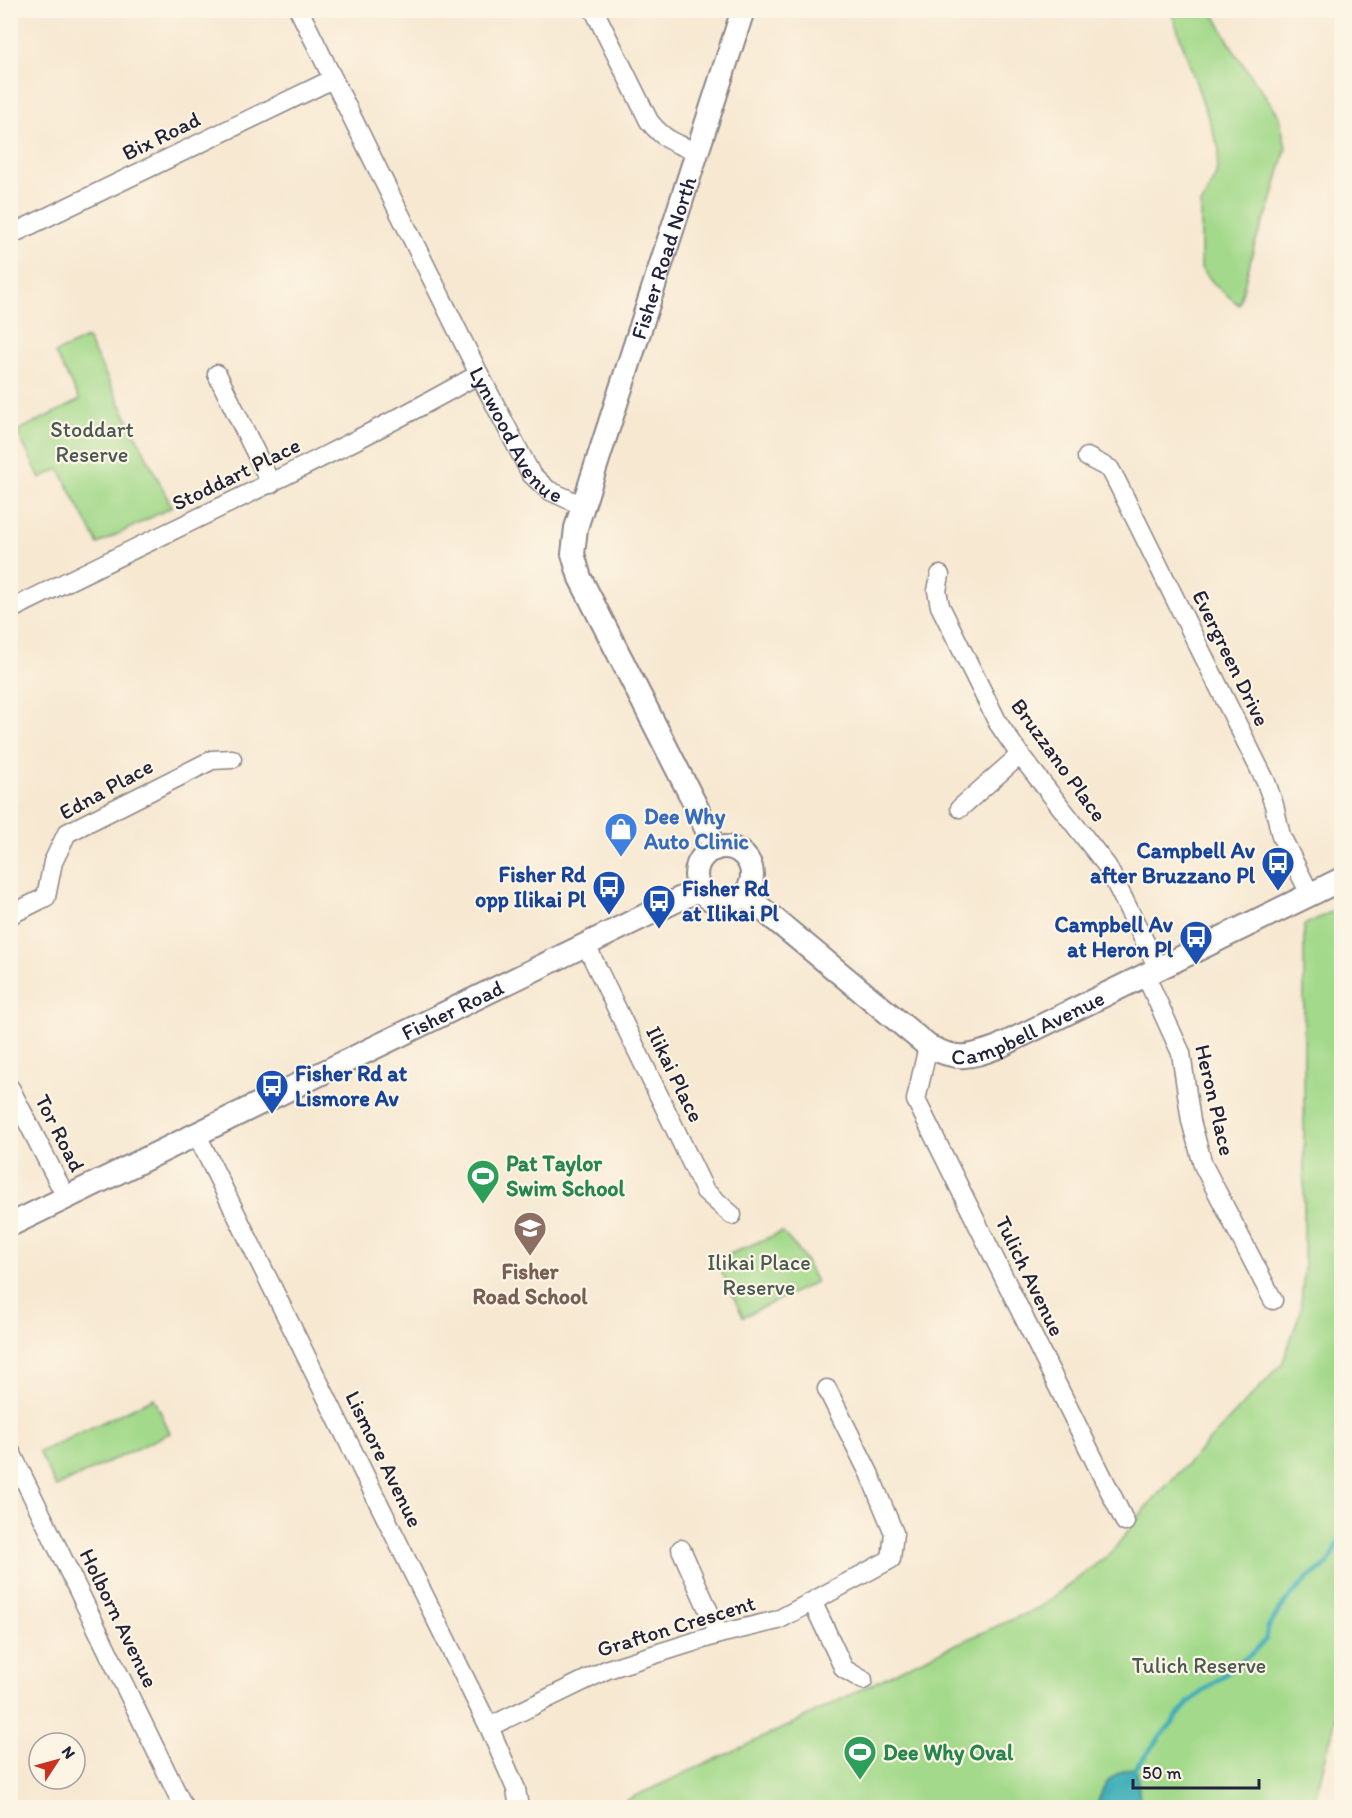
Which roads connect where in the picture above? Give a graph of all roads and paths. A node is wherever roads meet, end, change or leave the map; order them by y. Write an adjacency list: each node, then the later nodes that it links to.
1 (299, 10): 4 (street, Lynwood Avenue)
2 (594, 10): 5 (street)
3 (743, 10): 5 (main road, Fisher Road North)
4 (333, 79): 6 (street, Bix Road); 8 (street, Lynwood Avenue)
5 (697, 152): 11 (main road, Fisher Road North)
6 (10, 236)
7 (217, 374): 10 (street)
8 (479, 374): 10 (street, Stoddart Place); 11 (street, Lynwood Avenue)
9 (1088, 456): 21 (street, Evergreen Drive)
10 (271, 484): 13 (street, Stoddart Place)
11 (583, 506): 17 (main road, Lynwood Avenue)
12 (940, 575): 14 (street, Bruzzano Place)
13 (10, 609)
14 (1020, 755): 16 (street); 24 (street, Bruzzano Place)
15 (232, 759): 22 (street, Edna Place)
16 (960, 808)
17 (715, 849): 19 (main road); 20 (main road)
18 (1341, 879): 21 (main road, Campbell Avenue)
19 (700, 889): 20 (main road); 23 (main road, Fisher Road)
20 (744, 894): 25 (main road, Campbell Avenue)
21 (1310, 894): 24 (main road, Campbell Avenue)
22 (10, 915)
23 (586, 945): 27 (main road, Fisher Road); 29 (street, Ilikai Place)
24 (1151, 971): 25 (main road, Campbell Avenue); 31 (street, Heron Place)
25 (928, 1046): 34 (street, Tulich Avenue)
26 (10, 1088): 28 (street, Tor Road)
27 (197, 1135): 28 (main road, Fisher Road); 39 (street, Lismore Avenue)
28 (67, 1199): 30 (main road, Fisher Road)
29 (732, 1215)
30 (10, 1225)
31 (1273, 1300)
32 (827, 1389): 36 (street, Grafton Crescent)
33 (10, 1450): 40 (street, Holborn Avenue)
34 (1125, 1522)
35 (681, 1549): 37 (street)
36 (813, 1603): 37 (street, Grafton Crescent); 38 (street)
37 (719, 1634): 39 (street, Grafton Crescent)
38 (863, 1680)
39 (489, 1727): 41 (street, Lismore Avenue)
40 (184, 1808)
41 (519, 1808)

